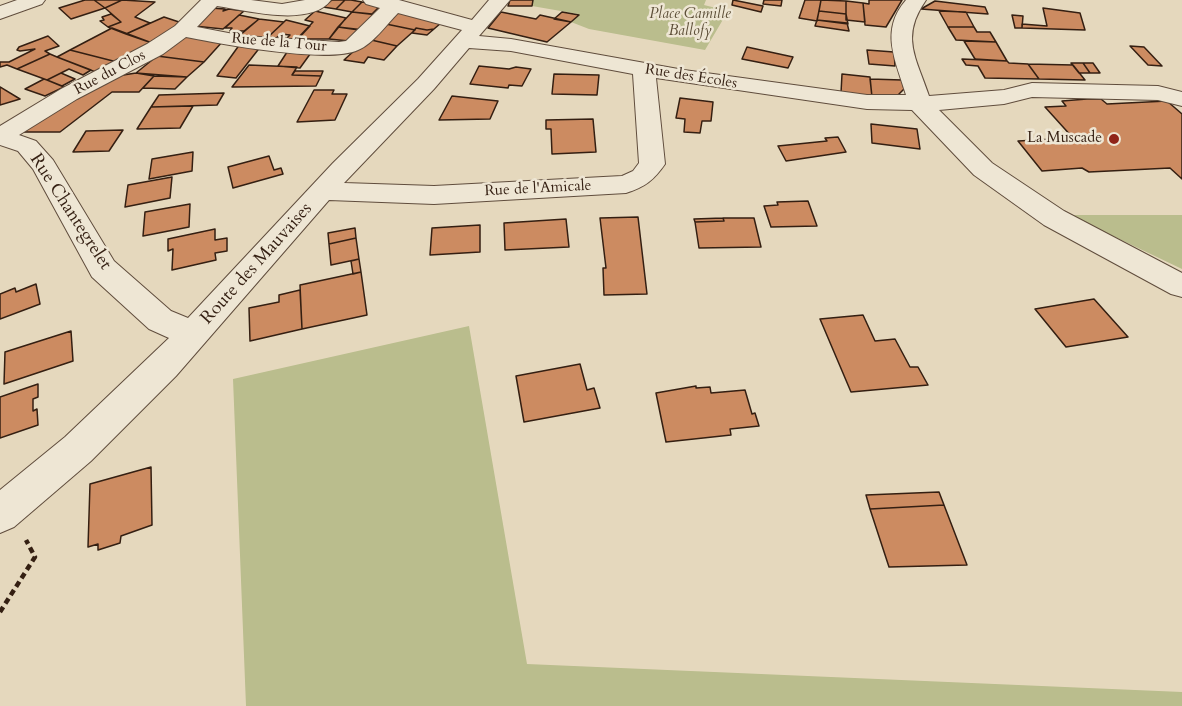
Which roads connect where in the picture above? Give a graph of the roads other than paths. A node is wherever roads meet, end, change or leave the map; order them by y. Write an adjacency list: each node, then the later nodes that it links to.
1 (35, 0): 9 (street)
2 (212, 0): 10 (street, Rue du Clos)
3 (217, 0): 4 (street)
4 (321, 0)
5 (373, 0): 8 (street, Rue des Écoles)
6 (500, 0): 11 (street, Route des Mauvaises)
7 (916, 0): 14 (street)
8 (395, 5): 10 (street, Rue de la Tour); 11 (street, Rue des Écoles)
9 (0, 13)
10 (182, 30): 15 (street, Rue du Clos)
11 (469, 34): 12 (street, Rue des Écoles); 16 (street, Route des Mauvaises)
12 (644, 69): 14 (street, Rue des Écoles); 16 (street, Rue de l'Amicale)
13 (1182, 99): 14 (street, Rue des Écoles)
14 (920, 104): 17 (street)
15 (0, 137): 18 (street, Rue Chantegrelet)
16 (322, 191): 18 (street, Route des Mauvaises)
17 (1182, 286)
18 (194, 335): 19 (street, Route des Mauvaises)
19 (4, 511)

